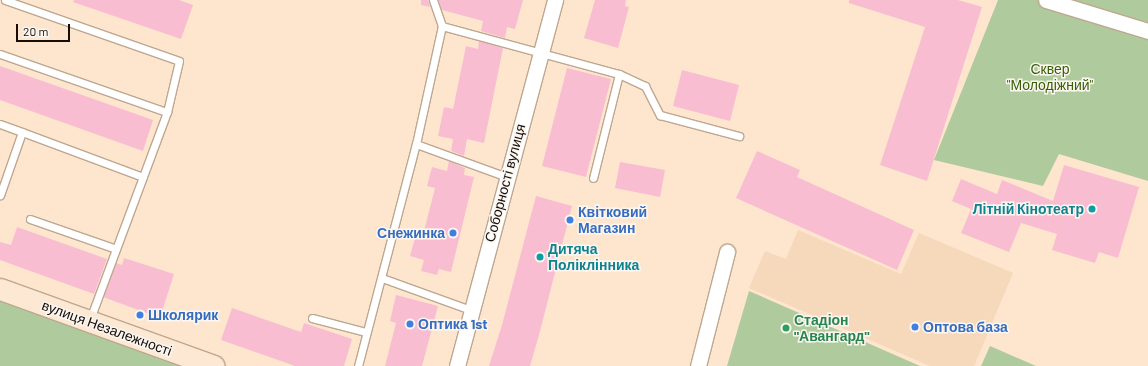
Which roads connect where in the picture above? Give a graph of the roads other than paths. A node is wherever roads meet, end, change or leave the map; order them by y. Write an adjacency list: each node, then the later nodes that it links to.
1 (5, 0): 10 (lane)
2 (433, 0): 5 (lane)
3 (555, 0): 7 (street, Соборності вулиця)
4 (1046, 0): 6 (street)
5 (442, 26): 7 (lane); 14 (lane)
6 (1148, 31)
7 (540, 51): 9 (lane); 16 (street, Соборності вулиця)
8 (0, 54): 10 (lane)
9 (619, 74): 13 (lane); 17 (lane)
10 (167, 112): 15 (lane)
11 (0, 124): 12 (lane)
12 (22, 132): 15 (lane); 18 (lane)
13 (739, 136)
14 (416, 144): 16 (lane); 22 (lane)
15 (143, 176): 20 (lane)
16 (507, 176): 24 (street, Соборності вулиця)
17 (593, 178)
18 (0, 195)
19 (30, 219): 20 (lane)
20 (116, 249): 26 (lane)
21 (727, 252): 31 (street)
22 (382, 278): 24 (lane); 27 (lane)
23 (0, 289): 26 (street, вулиця Незалежності)
24 (472, 310): 30 (street, Соборності вулиця)
25 (312, 318): 27 (lane)
26 (89, 321): 28 (street, вулиця Незалежності)
27 (366, 332): 29 (lane)
28 (214, 366)
29 (358, 366)
30 (457, 366)
31 (698, 366)

